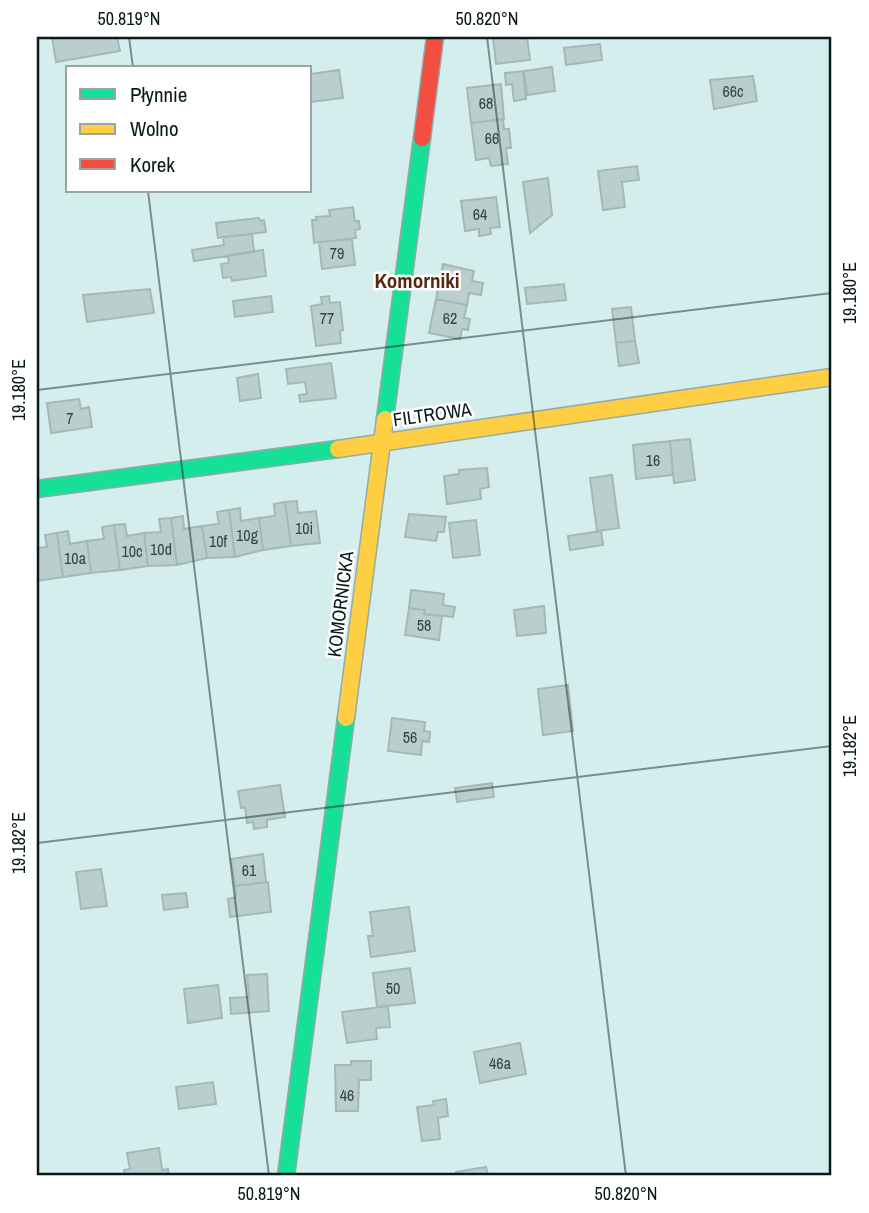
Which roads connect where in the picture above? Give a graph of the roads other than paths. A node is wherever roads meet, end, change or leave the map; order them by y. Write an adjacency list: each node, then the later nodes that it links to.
1 (435, 37): 3 (street, KOMORNICKA)
2 (832, 377): 3 (street, FILTROWA)
3 (383, 443): 4 (street, FILTROWA); 5 (street, KOMORNICKA)
4 (37, 489)
5 (286, 1176)

